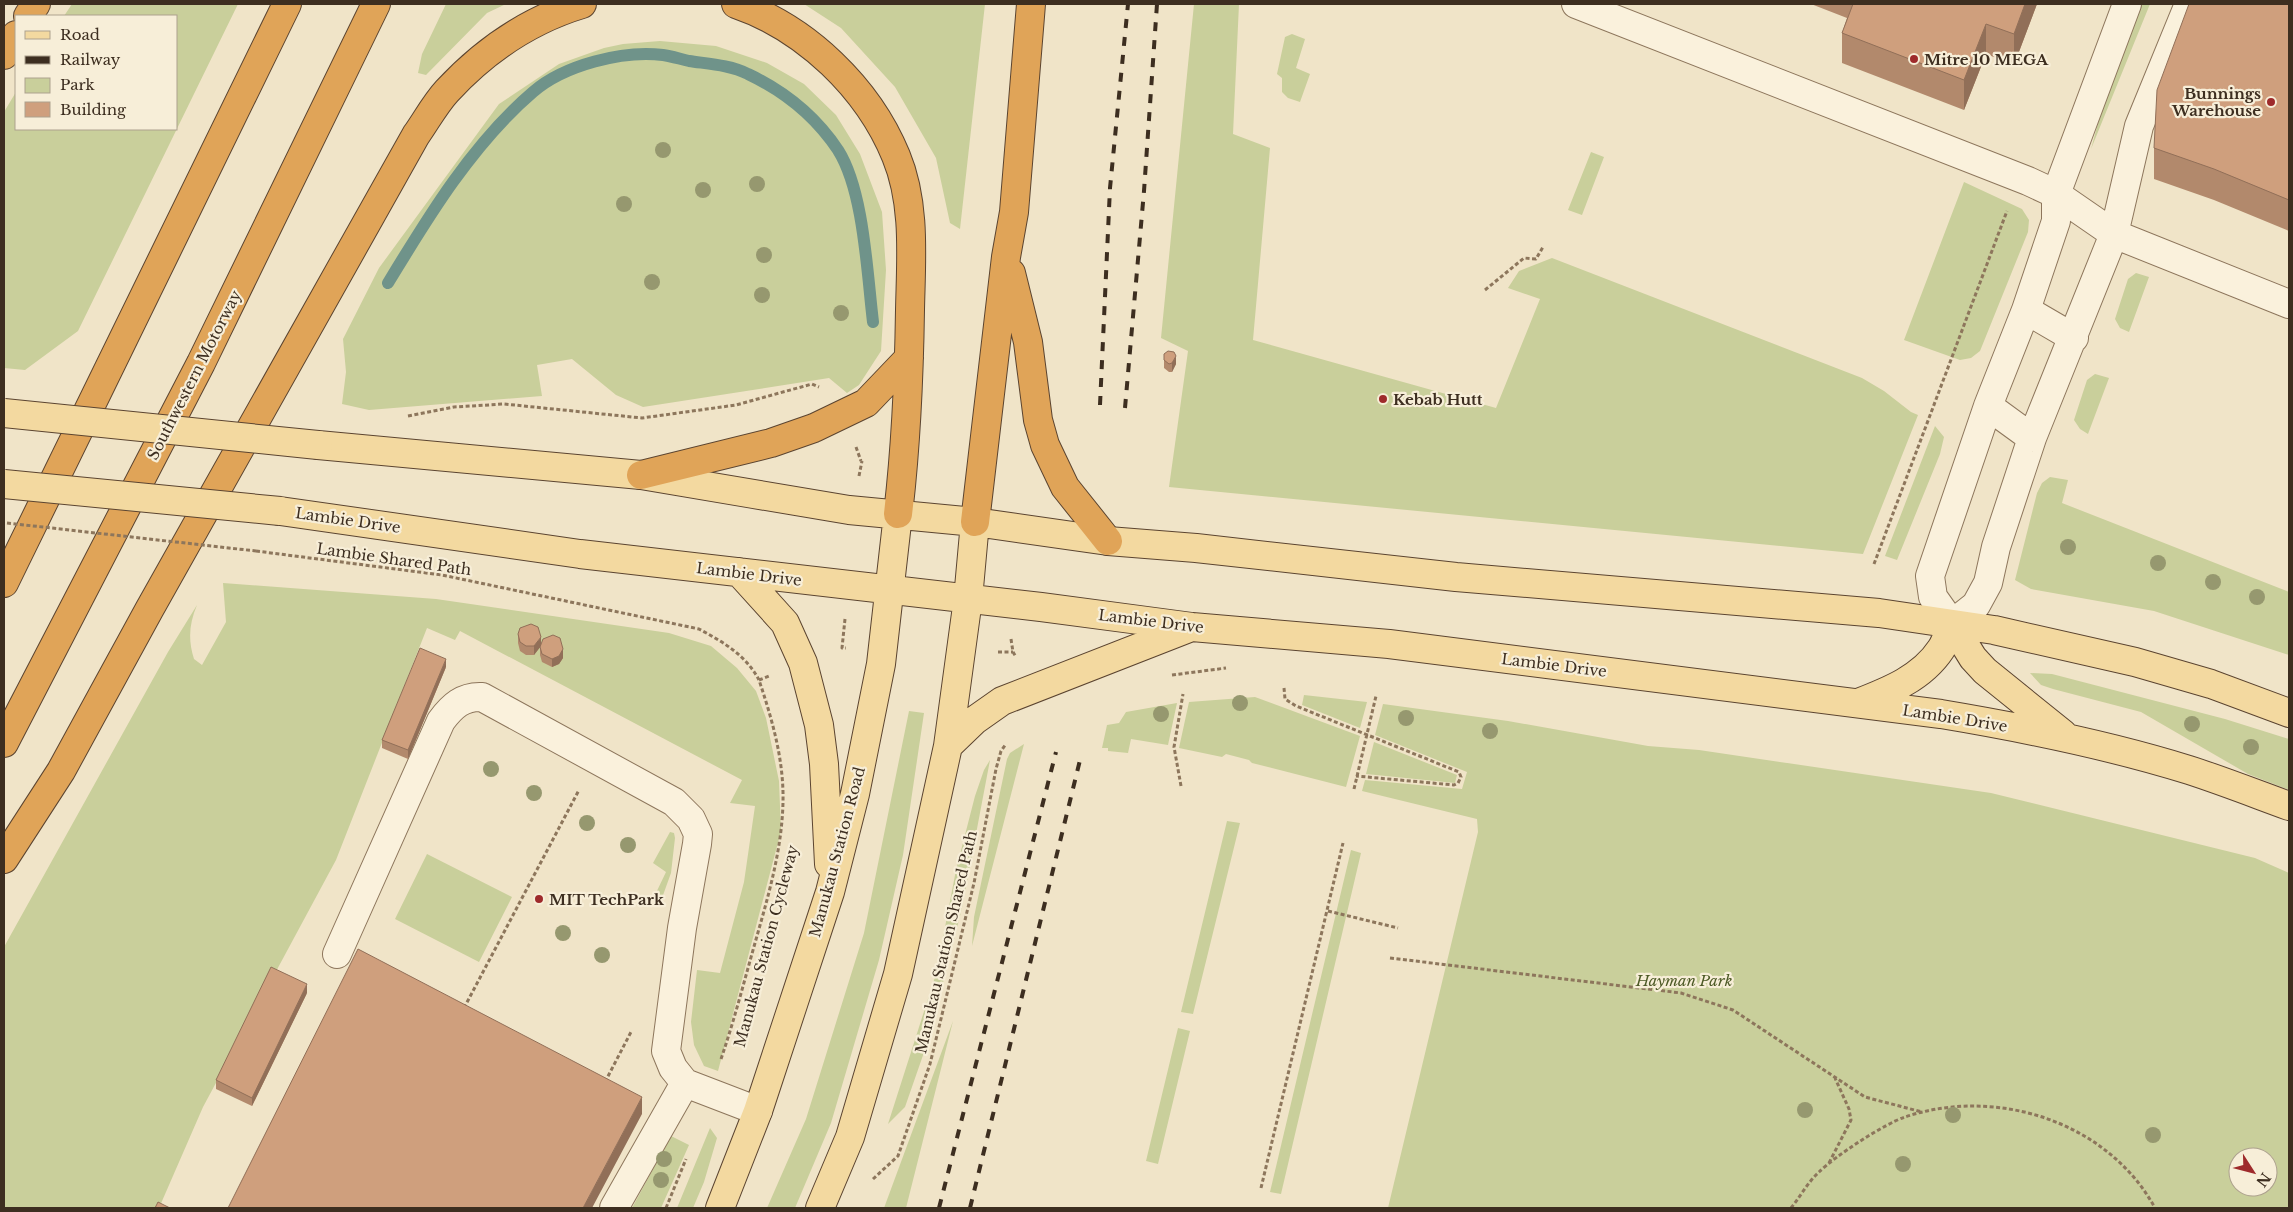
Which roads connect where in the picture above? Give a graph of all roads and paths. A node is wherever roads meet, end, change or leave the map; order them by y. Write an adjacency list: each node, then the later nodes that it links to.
1 (36, 4): 10 (highway)
2 (287, 4): 36 (highway)
3 (376, 4): 53 (highway, Southwestern Motorway)
4 (582, 4): 61 (highway)
5 (736, 4): 22 (highway)
6 (1031, 4): 17 (highway)
7 (1576, 4): 13 (lane)
8 (2127, 4): 14 (lane)
9 (2189, 4): 15 (lane)
10 (29, 15)
11 (15, 37): 12 (highway)
12 (4, 55)
13 (2020, 178): 14 (lane); 34 (path)
14 (2056, 194): 15 (lane); 20 (lane)
15 (2114, 234): 19 (lane); 21 (lane)
16 (1542, 247): 18 (path)
17 (1006, 257): 32 (highway); 33 (highway)
18 (1485, 290)
19 (2289, 304)
20 (2026, 310): 21 (lane); 24 (lane)
21 (2074, 338): 27 (lane)
22 (909, 358): 28 (highway); 30 (highway)
23 (821, 388): 26 (path)
24 (1988, 406): 27 (lane); 39 (lane)
25 (4, 413): 28 (main road, bridge)
26 (406, 416)
27 (2032, 438): 39 (lane)
28 (641, 475): 30 (main road)
29 (4, 484): 35 (main road, Lambie Drive, bridge)
30 (898, 514): 32 (main road); 37 (main road, Manukau Station Road)
31 (4, 522): 44 (path, Lambie Shared Path, bridge)
32 (975, 522): 33 (main road); 38 (main road)
33 (1108, 541): 39 (main road)
34 (1874, 564)
35 (739, 572): 37 (main road, Lambie Drive); 62 (main road)
36 (4, 583)
37 (889, 590): 38 (main road, Lambie Drive); 62 (main road, Manukau Station Road)
38 (968, 599): 40 (main road, Lambie Drive); 54 (main road)
39 (1952, 624): 48 (main road); 49 (main road); 51 (main road)
40 (1192, 627): 48 (main road, Lambie Drive); 54 (main road)
41 (997, 652): 42 (path)
42 (1013, 652)
43 (775, 673): 44 (path)
44 (759, 680): 72 (path)
45 (1284, 688): 50 (path)
46 (1183, 694): 57 (path)
47 (1376, 696): 50 (path)
48 (1857, 704): 51 (main road, Lambie Drive)
49 (2289, 713)
50 (1367, 735): 56 (path); 56 (path)
51 (2070, 739): 59 (main road, Lambie Drive)
52 (1008, 742): 76 (path, Manukau Station Shared Path)
53 (4, 743)
54 (948, 746): 80 (main road)
55 (596, 759): 65 (lane); 67 (lane); 68 (path)
56 (1356, 776): 58 (path)
57 (1181, 786)
58 (1354, 789)
59 (2289, 806)
60 (1343, 843): 63 (path)
61 (4, 859)
62 (830, 892): 73 (main road, Manukau Station Road)
63 (1328, 911): 64 (path); 77 (path)
64 (1398, 928)
65 (336, 954)
66 (1390, 958): 69 (path)
67 (672, 995): 70 (lane); 71 (path)
68 (462, 1012)
69 (1835, 1077): 74 (path); 75 (path)
70 (684, 1083): 72 (lane); 78 (lane)
71 (602, 1086)
72 (710, 1093): 73 (lane)
73 (758, 1111): 79 (main road, Manukau Station Road)
74 (1922, 1112): 75 (path); 82 (path)
75 (1828, 1166): 81 (path)
76 (866, 1185)
77 (1261, 1188)
78 (614, 1208)
79 (720, 1208)
80 (820, 1208)
81 (1791, 1208)
82 (2155, 1208)

